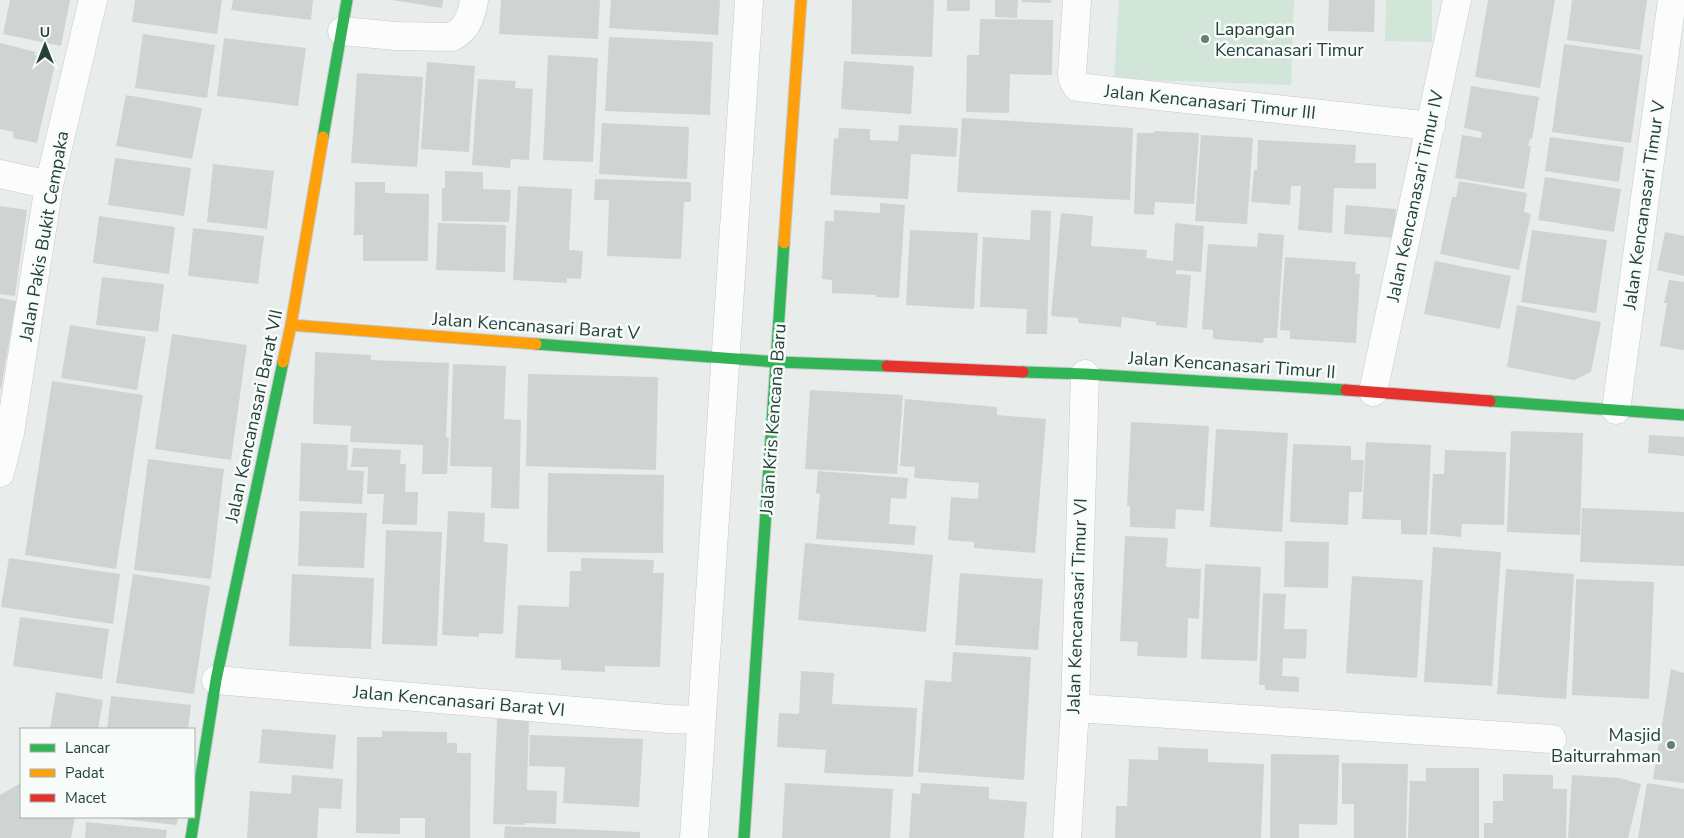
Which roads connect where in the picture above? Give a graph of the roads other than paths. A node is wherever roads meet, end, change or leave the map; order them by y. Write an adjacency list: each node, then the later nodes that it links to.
1 (93, 0): 12 (street, Jalan Pakis Bukit Cempaka)
2 (347, 0): 9 (street, Jalan Kencanasari Barat VII)
3 (474, 0): 9 (street)
4 (749, 0): 14 (street)
5 (801, 0): 15 (street, Jalan Kris Kencana Baru)
6 (1077, 0): 10 (street, Jalan Kencanasari Timur III)
7 (1458, 0): 10 (street, Jalan Kencanasari Timur IV)
8 (1672, 0): 18 (street, Jalan Kencanasari Timur V)
9 (342, 31): 13 (street, Jalan Kencanasari Barat VII)
10 (1431, 126): 17 (street, Jalan Kencanasari Timur IV)
11 (0, 174): 12 (street)
12 (49, 184): 20 (street, Jalan Pakis Bukit Cempaka)
13 (291, 326): 14 (street, Jalan Kencanasari Barat V); 22 (street, Jalan Kencanasari Barat VII)
14 (725, 358): 15 (street, Jalan Kencanasari Barat V); 24 (street)
15 (777, 362): 16 (street, Jalan Kencanasari Timur II); 30 (street, Jalan Kris Kencana Baru)
16 (1085, 374): 17 (street, Jalan Kencanasari Timur II); 23 (street, Jalan Kencanasari Timur VI)
17 (1373, 392): 18 (street, Jalan Kencanasari Timur II)
18 (1616, 410): 19 (street, Jalan Kencanasari Timur II)
19 (1684, 415)
20 (5, 432): 21 (street, Jalan Pakis Bukit Cempaka)
21 (0, 473)
22 (216, 680): 24 (street, Jalan Kencanasari Barat VI); 26 (street, Jalan Kencanasari Barat VII)
23 (1074, 708): 25 (street); 31 (street, Jalan Kencanasari Timur VI)
24 (701, 720): 29 (street)
25 (1552, 738)
26 (195, 813)
27 (194, 818): 28 (street, Jalan Kencanasari Barat VII)
28 (191, 838)
29 (694, 838)
30 (744, 838)
31 (1067, 838)

